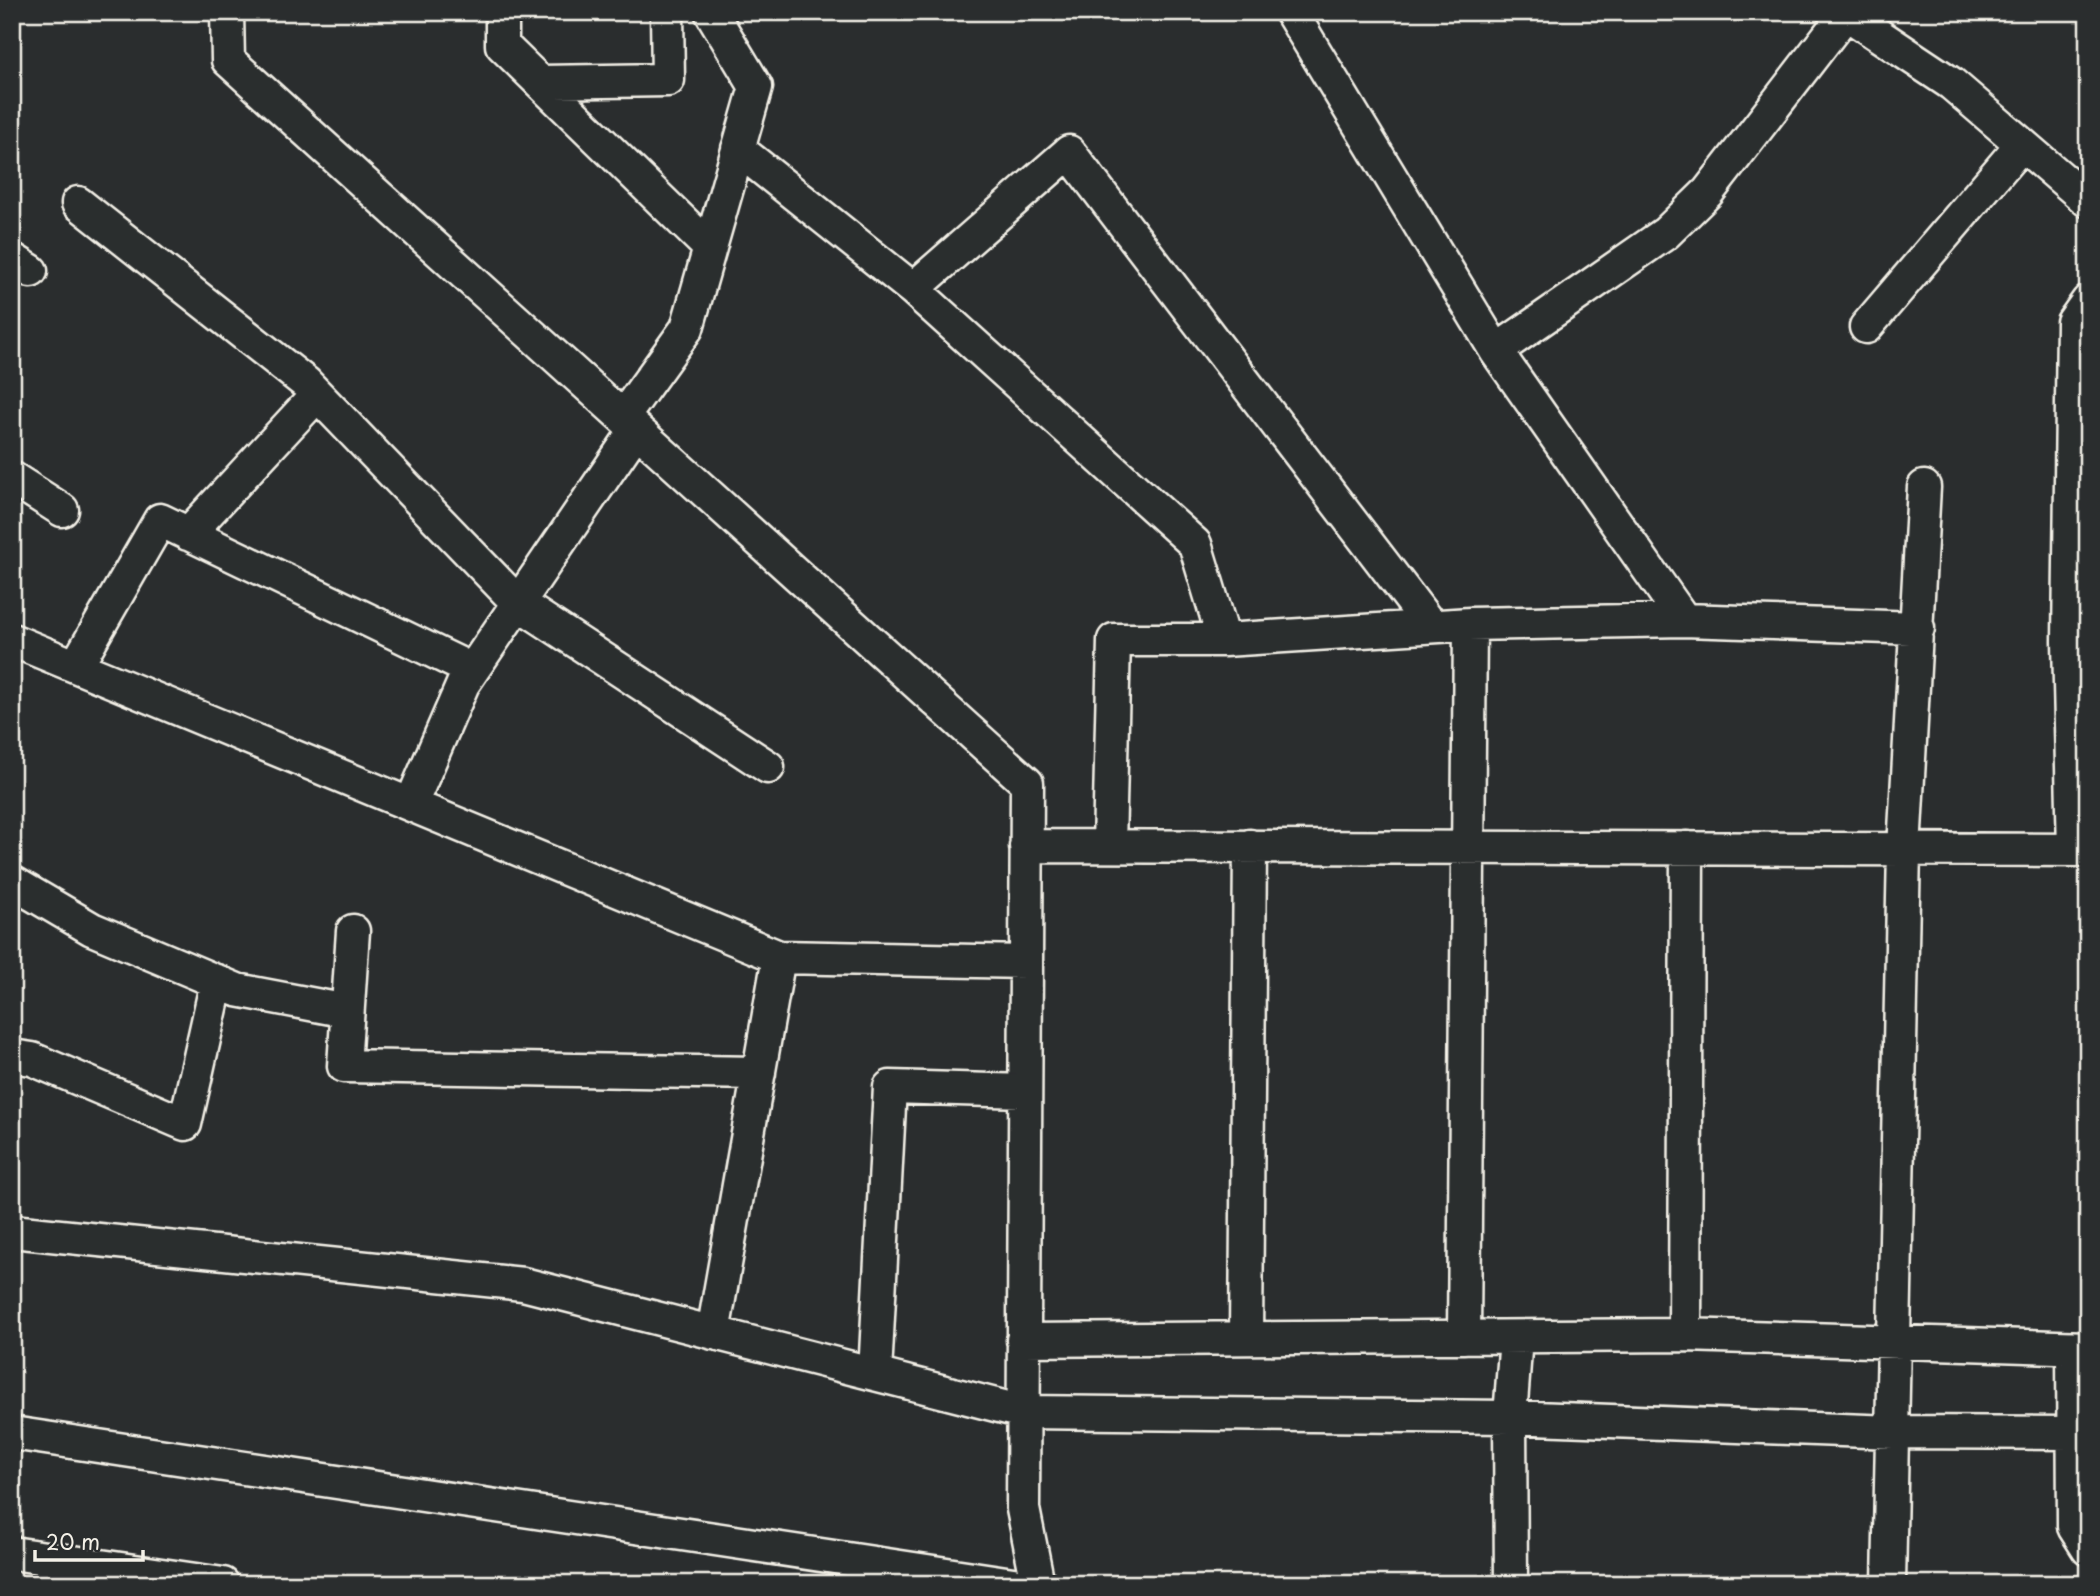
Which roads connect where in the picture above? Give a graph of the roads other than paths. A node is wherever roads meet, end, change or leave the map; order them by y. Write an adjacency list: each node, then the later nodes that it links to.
1 (227, 12): 19 (street)
2 (502, 12): 7 (street)
3 (667, 12): 7 (street)
4 (711, 12): 9 (street)
5 (1291, 12): 16 (street)
6 (1845, 13): 8 (street); 16 (street)
7 (540, 82): 12 (street)
8 (2022, 144): 10 (street); 15 (street)
9 (738, 149): 12 (street); 13 (street)
10 (2088, 201)
11 (78, 203): 17 (street)
12 (710, 248): 19 (street)
13 (913, 289): 27 (street); 30 (street)
14 (2088, 301): 18 (street)
15 (1866, 327)
16 (1496, 351): 25 (street)
17 (317, 395): 23 (street); 24 (street)
18 (2080, 418): 31 (street)
19 (630, 424): 24 (street); 36 (street)
20 (12, 478): 22 (street)
21 (1924, 487): 28 (street)
22 (62, 510)
23 (188, 534): 32 (street); 33 (street)
24 (518, 603): 33 (street); 34 (street)
25 (1685, 620): 26 (street); 28 (street)
26 (1470, 624): 27 (street); 39 (street)
27 (1432, 626): 30 (street)
28 (1918, 628): 41 (street)
29 (12, 640): 32 (street)
30 (1224, 640): 37 (street)
31 (2078, 641): 42 (street)
32 (76, 666): 35 (street)
33 (472, 670): 35 (street)
34 (768, 767)
35 (411, 804): 45 (street)
36 (1026, 846): 37 (street); 46 (street)
37 (1109, 846): 38 (street)
38 (1250, 846): 39 (street); 57 (street)
39 (1468, 847): 40 (street); 56 (street)
40 (1687, 848): 41 (street); 54 (street)
41 (1904, 849): 42 (street); 59 (street)
42 (2081, 850)
43 (12, 882): 47 (street)
44 (353, 931): 48 (street)
45 (779, 957): 46 (street); 50 (street)
46 (1026, 962): 51 (street)
47 (217, 981): 48 (street); 49 (street)
48 (347, 1011): 50 (street)
49 (12, 1056)
50 (759, 1073): 53 (street)
51 (1025, 1091): 58 (street); 61 (street)
52 (12, 1231): 53 (street)
53 (713, 1333): 61 (street)
54 (1685, 1335): 55 (street); 59 (street)
55 (1516, 1336): 56 (street); 63 (street)
56 (1464, 1337): 57 (street)
57 (1246, 1338): 58 (street)
58 (1023, 1340): 62 (street)
59 (1895, 1342): 60 (street); 64 (street)
60 (2080, 1348): 66 (street)
61 (875, 1374): 62 (street)
62 (1023, 1412): 63 (street); 71 (street)
63 (1510, 1417): 64 (street); 72 (street)
64 (1893, 1432): 66 (street); 73 (street)
65 (12, 1433): 70 (street)
66 (2072, 1433): 67 (street)
67 (2088, 1549)
68 (12, 1553): 69 (street)
69 (223, 1584)
70 (1013, 1584)
71 (1038, 1584)
72 (1511, 1584)
73 (1889, 1584)

